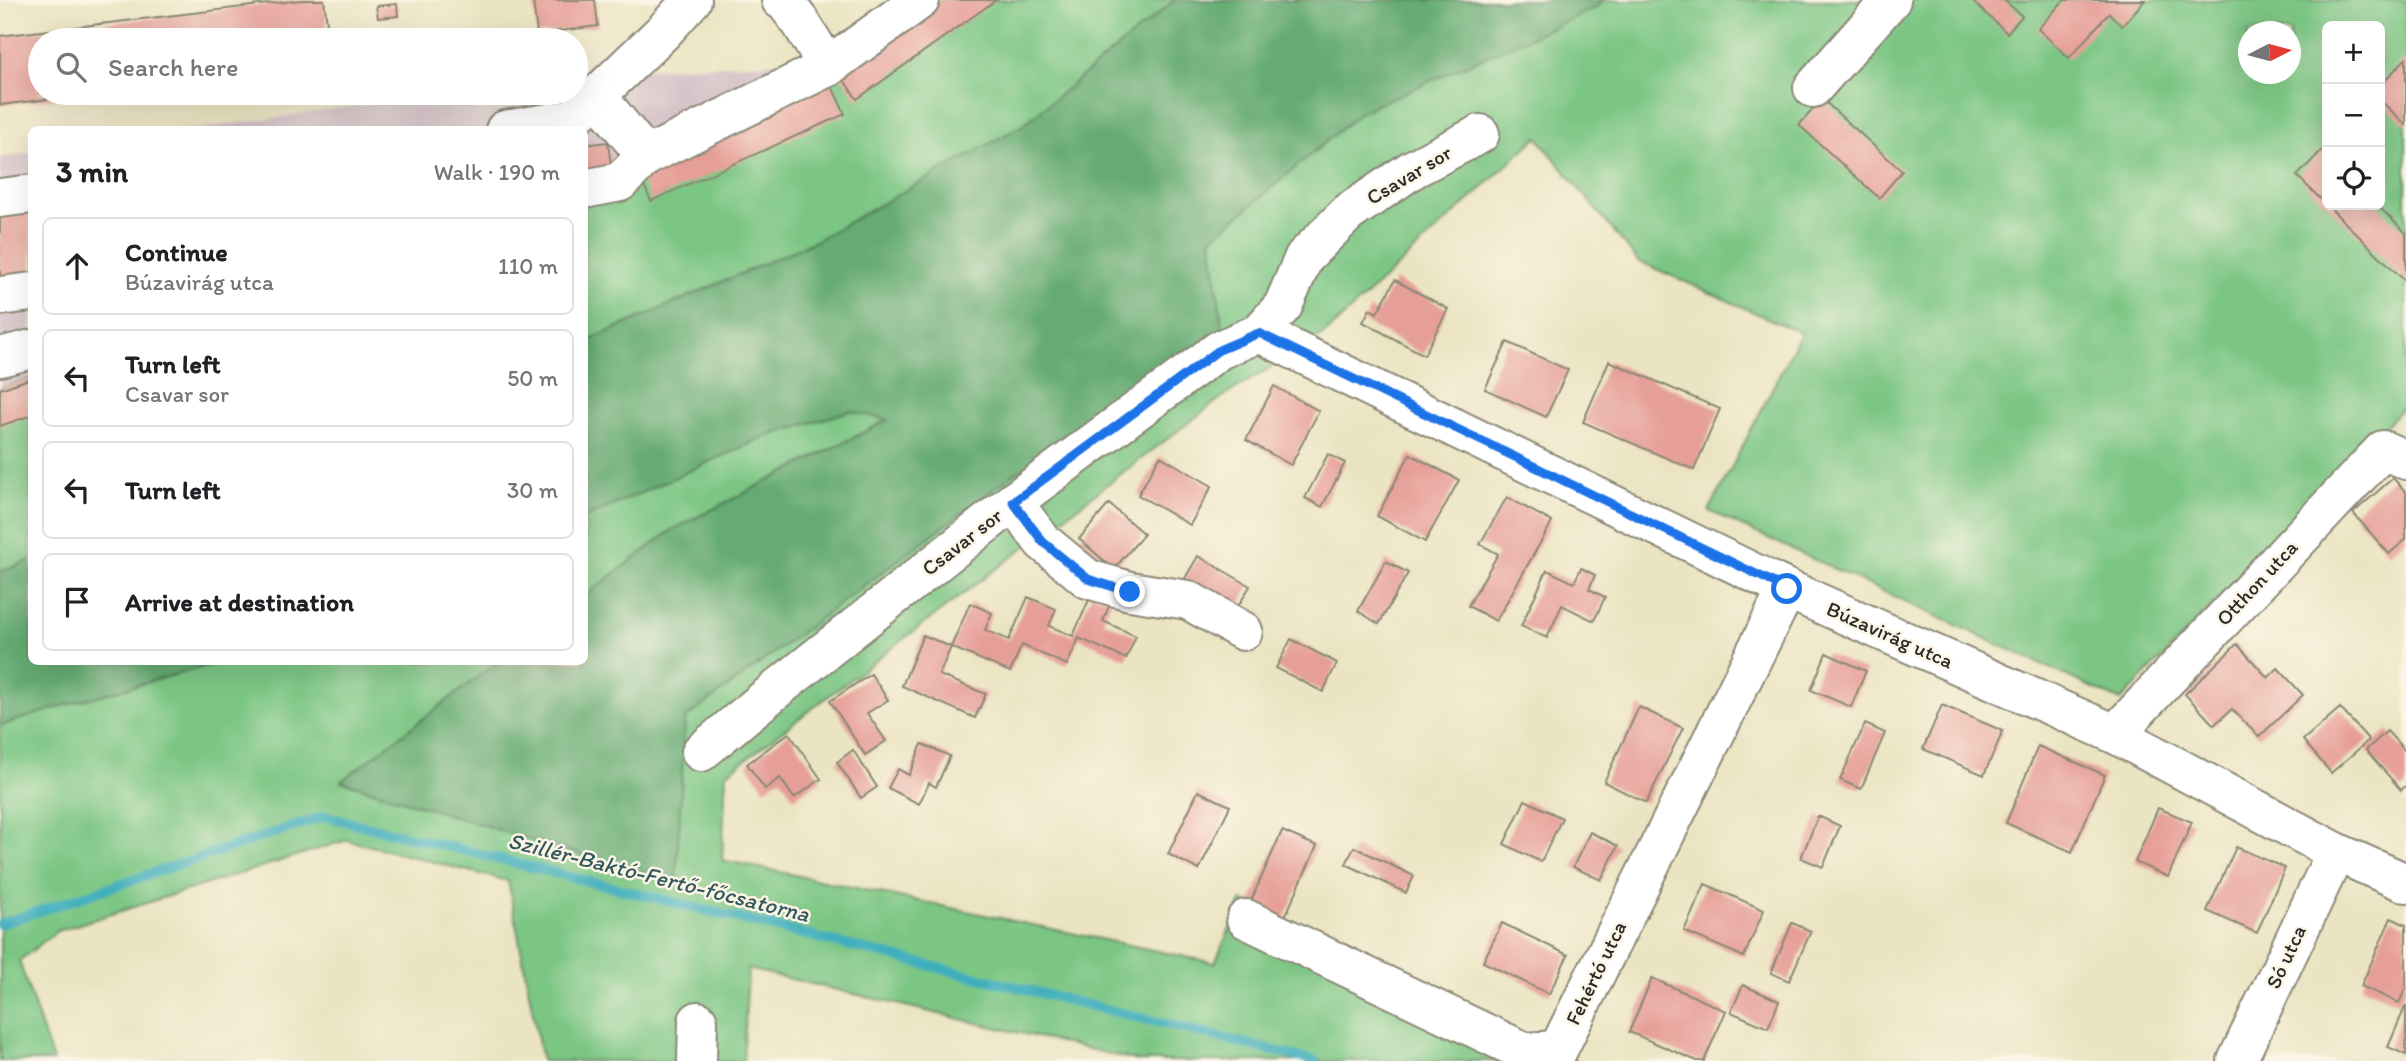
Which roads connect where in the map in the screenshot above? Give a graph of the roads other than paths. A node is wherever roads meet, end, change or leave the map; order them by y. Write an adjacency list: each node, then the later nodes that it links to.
1 (692, 0): 7 (street)
2 (780, 0): 5 (street)
3 (920, 0): 5 (street)
4 (1891, 0): 6 (street)
5 (828, 67): 12 (street)
6 (1813, 88)
7 (597, 96): 8 (street); 12 (street)
8 (588, 104)
9 (587, 105): 10 (street)
10 (529, 126)
11 (1479, 134): 18 (street, Csavar sor)
12 (646, 156): 13 (street)
13 (588, 188)
14 (28, 194): 15 (street)
15 (0, 198)
16 (28, 292): 17 (street)
17 (0, 296)
18 (1259, 333): 22 (street, Csavar sor); 23 (street, Búzavirág utca)
19 (28, 350): 20 (street)
20 (0, 358)
21 (2394, 455): 25 (street, Otthon utca)
22 (1013, 502): 24 (street); 26 (street, Csavar sor)
23 (1787, 589): 25 (street, Búzavirág utca); 29 (street, Fehértó utca)
24 (1243, 631)
25 (2115, 734): 27 (street, Búzavirág utca)
26 (701, 752)
27 (2336, 852): 28 (street, Búzavirág utca); 32 (street, Só utca)
28 (2406, 883)
29 (1246, 919)
30 (698, 1021): 31 (street)
31 (697, 1061)
32 (2236, 1061)

